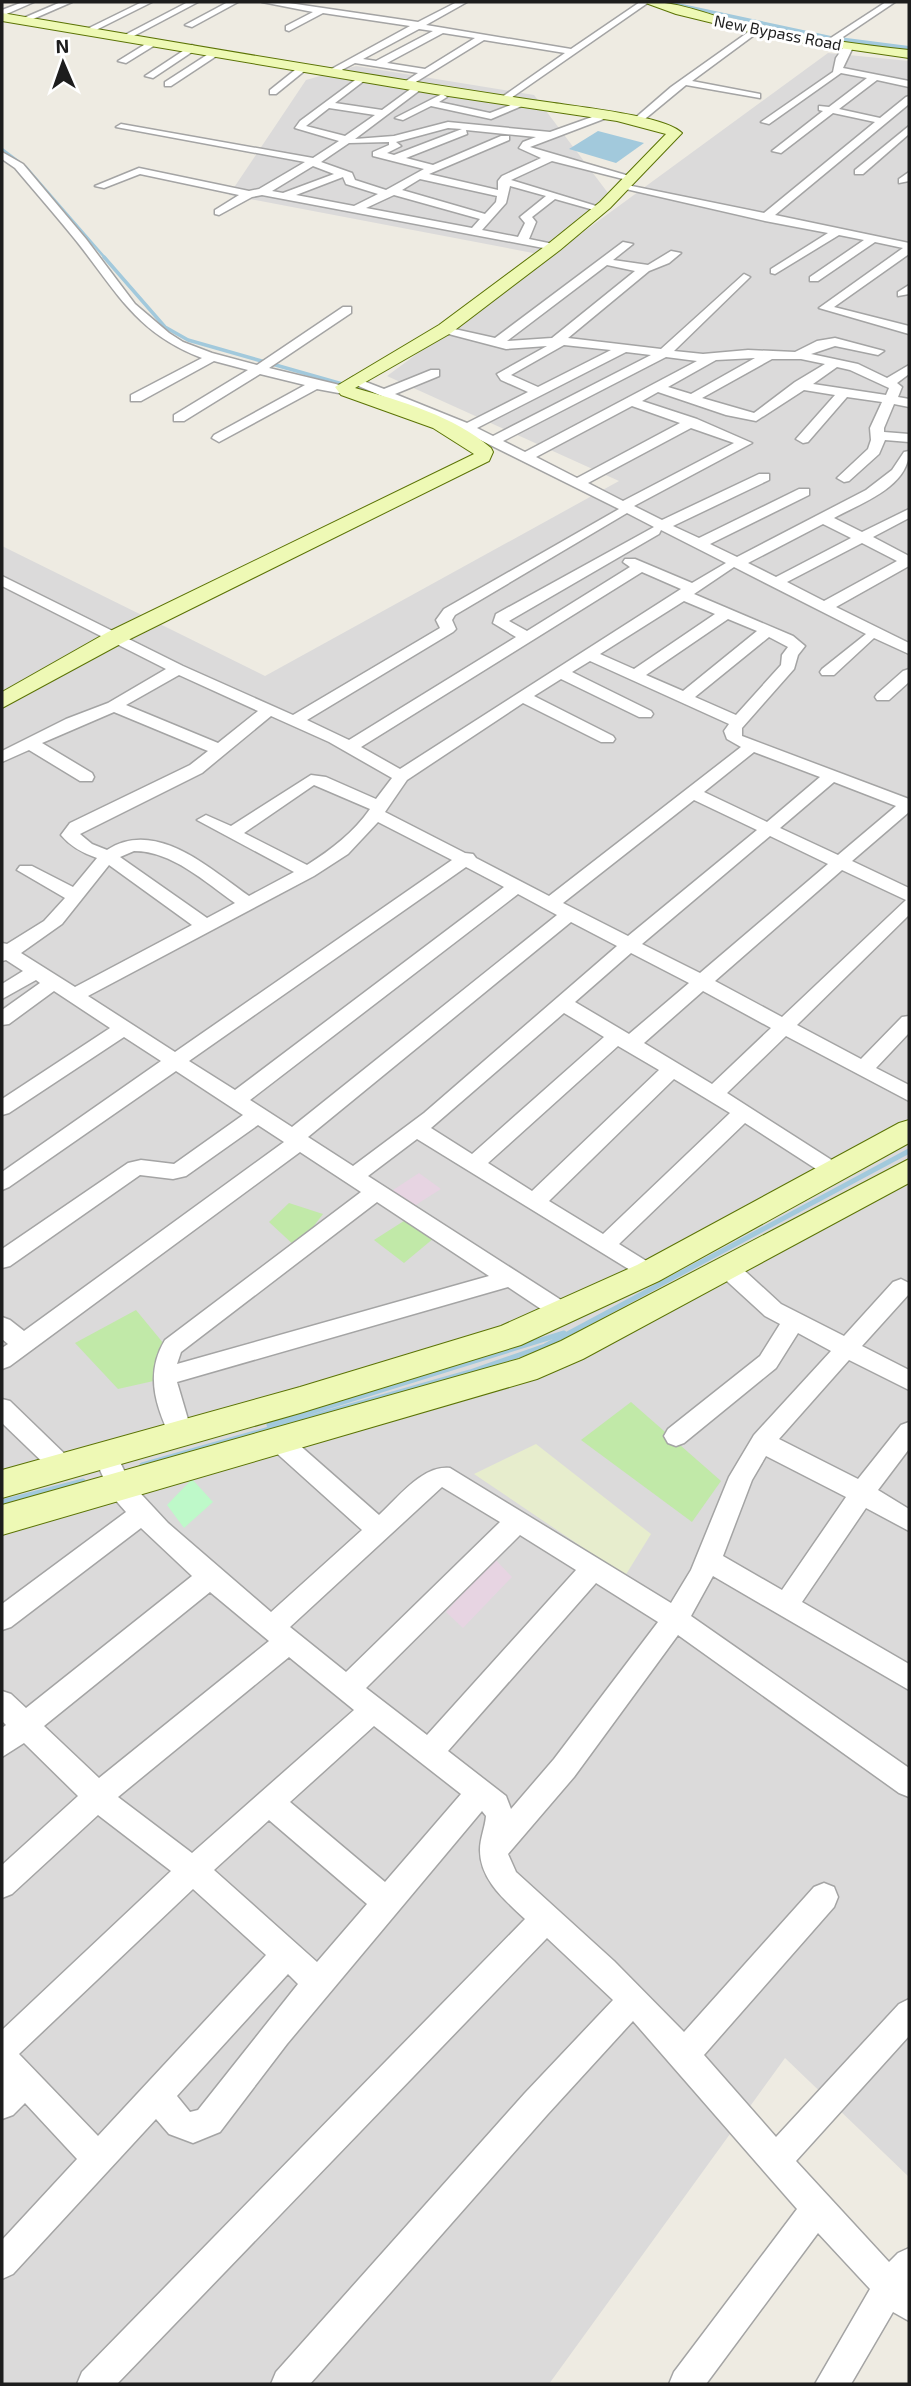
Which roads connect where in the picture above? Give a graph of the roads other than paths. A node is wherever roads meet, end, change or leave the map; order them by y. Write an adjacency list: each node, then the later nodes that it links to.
1 (30, 2): 12 (street)
2 (68, 2): 14 (street)
3 (148, 2): 19 (street)
4 (194, 2): 23 (street)
5 (234, 2): 16 (street)
6 (266, 2): 11 (street)
7 (463, 2): 13 (street)
8 (647, 2): 21 (street, New Bypass Road); 29 (street)
9 (885, 2): 10 (street)
10 (890, 2): 27 (street)
11 (322, 10): 17 (street); 18 (street)
12 (2, 15): 14 (street)
13 (433, 18): 15 (street); 17 (street)
14 (23, 20): 19 (street)
15 (446, 20)
16 (190, 25)
17 (418, 26): 20 (street); 35 (street)
18 (289, 28)
19 (89, 30): 23 (street)
20 (442, 30): 22 (street); 38 (street)
21 (757, 30): 27 (street, New Bypass Road); 47 (street)
22 (465, 34): 24 (street); 26 (street)
23 (125, 37): 28 (street)
24 (483, 37): 32 (street); 43 (street)
25 (574, 40): 29 (street)
26 (453, 41)
27 (831, 41): 30 (street, New Bypass Road)
28 (155, 42): 31 (street); 36 (street)
29 (587, 42): 32 (street)
30 (848, 47): 34 (street, New Bypass Road); 41 (street)
31 (191, 48): 33 (street); 44 (street)
32 (573, 52): 54 (street)
33 (216, 53): 39 (street); 49 (street)
34 (909, 54)
35 (354, 60): 38 (street); 42 (street)
36 (123, 61)
37 (418, 62): 40 (street)
38 (377, 64): 40 (street)
39 (303, 68): 42 (street); 51 (street)
40 (407, 69): 43 (street)
41 (839, 71): 45 (street); 57 (street)
42 (331, 72): 46 (street)
43 (427, 72): 50 (street)
44 (150, 76)
45 (875, 77): 48 (street); 60 (street)
46 (362, 78): 50 (street); 59 (street)
47 (684, 82): 53 (street); 66 (street)
48 (909, 84)
49 (168, 85)
50 (413, 86): 52 (street); 61 (street)
51 (273, 92)
52 (451, 92): 54 (street); 58 (street)
53 (757, 96)
54 (505, 99): 56 (street)
55 (909, 100): 67 (street)
56 (526, 102): 62 (street); 63 (street)
57 (796, 102): 60 (street); 68 (street)
58 (429, 103): 62 (street); 64 (street)
59 (327, 105): 61 (street); 65 (street)
60 (831, 109): 67 (street); 81 (street)
61 (382, 114): 64 (street); 73 (street)
62 (479, 115): 71 (street)
63 (606, 116): 66 (street); 76 (street)
64 (400, 118): 69 (street)
65 (305, 121): 73 (street); 78 (street)
66 (637, 121): 91 (street)
67 (882, 121): 74 (street)
68 (766, 122)
69 (438, 126): 71 (street); 79 (street)
70 (121, 127): 85 (street)
71 (471, 127): 75 (street); 84 (street)
72 (909, 128): 77 (street)
73 (360, 131): 78 (street)
74 (867, 133): 77 (street); 105 (street)
75 (507, 134): 76 (street); 80 (street); 86 (street)
76 (550, 135): 80 (street)
77 (904, 140): 87 (street)
78 (346, 141): 79 (street); 85 (street)
79 (377, 141): 84 (street)
80 (526, 145): 83 (street)
81 (777, 151)
82 (2, 155): 130 (street)
83 (550, 158): 90 (street); 91 (street)
84 (394, 159): 86 (street)
85 (313, 162): 88 (street); 93 (street)
86 (433, 168): 89 (street)
87 (859, 173)
88 (343, 174): 94 (street); 98 (street)
89 (418, 175): 94 (street); 96 (street)
90 (503, 181): 96 (street); 97 (street)
91 (627, 182): 100 (street); 105 (street)
92 (100, 186): 95 (street)
93 (262, 192): 95 (street); 98 (street)
94 (390, 193): 99 (street); 101 (street)
95 (248, 194): 102 (street)
96 (502, 194): 104 (street)
97 (553, 196): 100 (street); 110 (street)
98 (282, 197): 101 (street)
99 (424, 199): 103 (street); 104 (street)
100 (601, 209): 113 (street)
101 (354, 210): 103 (street)
102 (219, 212)
103 (395, 217): 107 (street)
104 (487, 218): 107 (street)
105 (765, 218): 108 (street)
106 (909, 229): 111 (street)
107 (474, 232): 110 (street)
108 (836, 232): 109 (street); 118 (street)
109 (873, 239): 111 (street); 120 (street)
110 (522, 241): 113 (street)
111 (894, 243): 114 (street)
112 (627, 244): 116 (street)
113 (554, 247): 122 (street)
114 (909, 248): 123 (street)
115 (675, 253): 117 (street)
116 (604, 261): 117 (street); 125 (street)
117 (645, 269): 124 (street)
118 (775, 271)
119 (744, 277): 127 (street)
120 (814, 279)
121 (347, 310): 133 (street)
122 (445, 329): 125 (street); 139 (street)
123 (897, 339): 129 (street); 134 (street)
124 (561, 341): 125 (street); 126 (street); 142 (street)
125 (497, 343)
126 (622, 349): 127 (street); 142 (street)
127 (663, 354): 131 (street); 156 (street)
128 (769, 355): 129 (street); 131 (street); 146 (street)
129 (800, 355): 132 (street)
130 (213, 357): 133 (street); 145 (street)
131 (713, 358): 141 (street)
132 (835, 363): 134 (street); 140 (street)
133 (265, 365): 138 (street); 150 (street)
134 (854, 367): 137 (street)
135 (909, 369): 137 (street)
136 (435, 373): 143 (street)
137 (889, 382): 148 (street)
138 (315, 384): 139 (street); 153 (street)
139 (348, 385): 143 (street); 156 (street)
140 (800, 385): 144 (street); 146 (street)
141 (656, 387): 146 (street); 147 (street)
142 (539, 392): 152 (street)
143 (386, 393): 152 (street)
144 (843, 393): 148 (street); 154 (street)
145 (136, 398)
146 (692, 399)
147 (631, 401): 151 (street); 158 (street)
148 (890, 401): 149 (street); 157 (street)
149 (909, 403)
150 (180, 418)
151 (692, 422): 162 (street); 164 (street)
152 (467, 428): 156 (street)
153 (219, 438)
154 (803, 439)
155 (909, 439): 157 (street)
156 (494, 448): 158 (street); 164 (street); 181 (street)
157 (892, 449): 159 (street); 161 (street)
158 (526, 457): 162 (street)
159 (903, 474): 166 (street)
160 (764, 477): 167 (street)
161 (844, 478)
162 (578, 483): 164 (street)
163 (804, 492): 169 (street)
164 (622, 510): 167 (street); 199 (street)
165 (909, 513): 168 (street)
166 (823, 518): 168 (street); 172 (street)
167 (658, 528): 169 (street); 170 (street); 172 (street)
168 (863, 538): 171 (street); 175 (street)
169 (699, 544): 172 (street)
170 (612, 554): 173 (street); 182 (street)
171 (909, 560): 177 (street)
172 (732, 565): 175 (street); 176 (street); 183 (street)
173 (640, 567): 176 (street); 182 (street)
174 (2, 580): 181 (street)
175 (775, 583): 177 (street)
176 (688, 592): 178 (street); 185 (street)
177 (824, 607): 184 (street)
178 (727, 613): 180 (street); 191 (street)
179 (909, 630): 184 (street)
180 (768, 631): 195 (street); 200 (street)
181 (116, 637): 187 (street); 194 (street)
182 (527, 637): 203 (street)
183 (867, 638): 186 (street); 188 (street)
184 (903, 646)
185 (590, 655): 189 (street); 191 (street)
186 (909, 660)
187 (177, 669): 196 (street); 197 (street)
188 (828, 672)
189 (561, 673): 193 (street); 198 (street)
190 (909, 674): 192 (street)
191 (635, 675): 195 (street)
192 (883, 696)
193 (523, 697): 201 (street); 207 (street)
194 (3, 698)
195 (684, 698): 200 (street)
196 (114, 706): 202 (street); 205 (street)
197 (269, 710): 199 (street); 205 (street)
198 (645, 714)
199 (294, 721): 203 (street)
200 (738, 722): 204 (street)
201 (607, 739)
202 (30, 743): 206 (street); 209 (street)
203 (349, 747): 207 (street)
204 (752, 747): 208 (street); 210 (street)
205 (219, 750): 216 (street)
206 (2, 757)
207 (401, 776): 212 (street)
208 (832, 776): 211 (street); 214 (street)
209 (86, 777)
210 (694, 794): 214 (street); 225 (street)
211 (909, 805): 218 (street)
212 (378, 810): 215 (street); 217 (street); 220 (street)
213 (206, 820): 215 (street)
214 (768, 828): 218 (street); 229 (street)
215 (232, 833): 220 (street)
216 (108, 856): 223 (street); 224 (street); 228 (street)
217 (467, 859): 221 (street); 242 (street)
218 (842, 863): 222 (street); 233 (street)
219 (26, 870): 223 (street)
220 (308, 872): 224 (street)
221 (518, 886): 225 (street); 247 (street)
222 (909, 895)
223 (76, 896): 230 (street)
224 (247, 903): 228 (street)
225 (552, 903): 227 (street)
226 (909, 905): 239 (street)
227 (571, 913): 229 (street); 253 (street)
228 (204, 925): 235 (street)
229 (630, 944): 233 (street); 236 (street)
230 (4, 952): 231 (street)
231 (36, 971): 232 (street); 234 (street)
232 (54, 982): 235 (street); 237 (street)
233 (704, 983): 239 (street); 241 (street)
234 (2, 993)
235 (75, 995): 240 (street)
236 (562, 1003): 241 (street); 251 (street)
237 (2, 1019)
238 (909, 1022): 243 (street)
239 (785, 1026): 243 (street); 245 (street)
240 (125, 1028): 242 (street); 248 (street)
241 (623, 1040): 244 (street); 254 (street)
242 (178, 1062): 247 (street); 258 (street)
243 (864, 1068): 246 (street)
244 (673, 1069): 245 (street); 260 (street)
245 (714, 1094): 249 (street)
246 (909, 1094)
247 (236, 1100): 250 (street)
248 (2, 1108)
249 (744, 1112): 255 (street); 261 (street)
250 (259, 1114): 253 (street); 262 (street)
251 (417, 1129): 254 (street); 257 (street)
252 (909, 1130): 255 (street)
253 (296, 1139): 257 (street); 270 (street)
254 (474, 1164): 260 (street)
255 (834, 1171): 264 (street)
256 (906, 1175): 263 (street)
257 (354, 1176): 259 (street)
258 (2, 1182)
259 (377, 1191): 265 (street); 273 (street)
260 (534, 1202): 261 (street)
261 (604, 1246): 264 (street)
262 (2, 1260)
263 (726, 1267): 268 (street); 279 (street)
264 (648, 1273): 267 (street)
265 (511, 1278): 267 (street); 273 (street)
266 (901, 1288): 271 (street)
267 (564, 1313): 277 (street)
268 (794, 1321): 271 (street); 278 (street)
269 (2, 1326): 270 (street)
270 (24, 1344): 272 (street)
271 (845, 1346): 274 (street); 280 (street)
272 (2, 1360)
273 (163, 1377): 277 (street)
274 (909, 1381)
275 (2, 1408): 282 (street)
276 (909, 1432): 285 (street)
277 (180, 1433): 281 (street)
278 (676, 1436)
279 (280, 1442): 284 (street); 290 (street)
280 (761, 1442): 285 (street); 291 (street)
281 (105, 1454): 282 (street); 284 (street)
282 (62, 1466): 283 (street)
283 (2, 1484)
284 (120, 1488): 286 (street); 287 (street)
285 (862, 1493): 289 (street); 294 (street)
286 (143, 1513): 293 (street); 295 (street)
287 (2, 1520)
288 (517, 1521): 290 (street); 292 (street); 299 (street)
289 (909, 1521)
290 (379, 1530): 297 (street)
291 (708, 1560): 294 (street); 296 (street)
292 (594, 1568): 296 (street); 304 (street)
293 (210, 1577): 297 (street); 302 (street)
294 (786, 1605): 298 (street)
295 (2, 1619)
296 (675, 1619): 305 (street); 309 (street)
297 (281, 1634): 299 (street); 307 (street)
298 (909, 1678)
299 (347, 1689): 301 (street)
300 (2, 1703): 302 (street)
301 (373, 1709): 304 (street); 308 (street)
302 (24, 1725): 303 (street); 307 (street)
303 (2, 1744)
304 (429, 1752): 306 (street)
305 (909, 1784)
306 (480, 1793): 309 (street); 313 (street)
307 (98, 1796): 310 (street); 311 (street)
308 (269, 1802): 310 (street); 313 (street)
309 (494, 1850): 314 (street)
310 (193, 1870): 315 (street); 319 (street)
311 (2, 1884)
312 (824, 1898): 320 (street)
313 (387, 1902): 316 (street)
314 (546, 1918): 317 (street); 330 (street)
315 (287, 1954): 316 (street); 323 (street)
316 (319, 1983): 323 (street)
317 (633, 2000): 320 (street); 331 (street)
318 (909, 2014): 326 (street)
319 (2, 2050)
320 (684, 2055): 326 (street)
321 (2, 2058): 322 (street)
322 (25, 2082): 324 (street); 325 (street)
323 (157, 2096): 325 (street)
324 (2, 2104)
325 (99, 2159): 328 (street)
326 (776, 2160): 327 (street)
327 (818, 2207): 329 (street); 332 (street)
328 (2, 2263)
329 (903, 2285): 333 (street)
330 (94, 2384)
331 (288, 2384)
332 (686, 2384)
333 (832, 2384)

